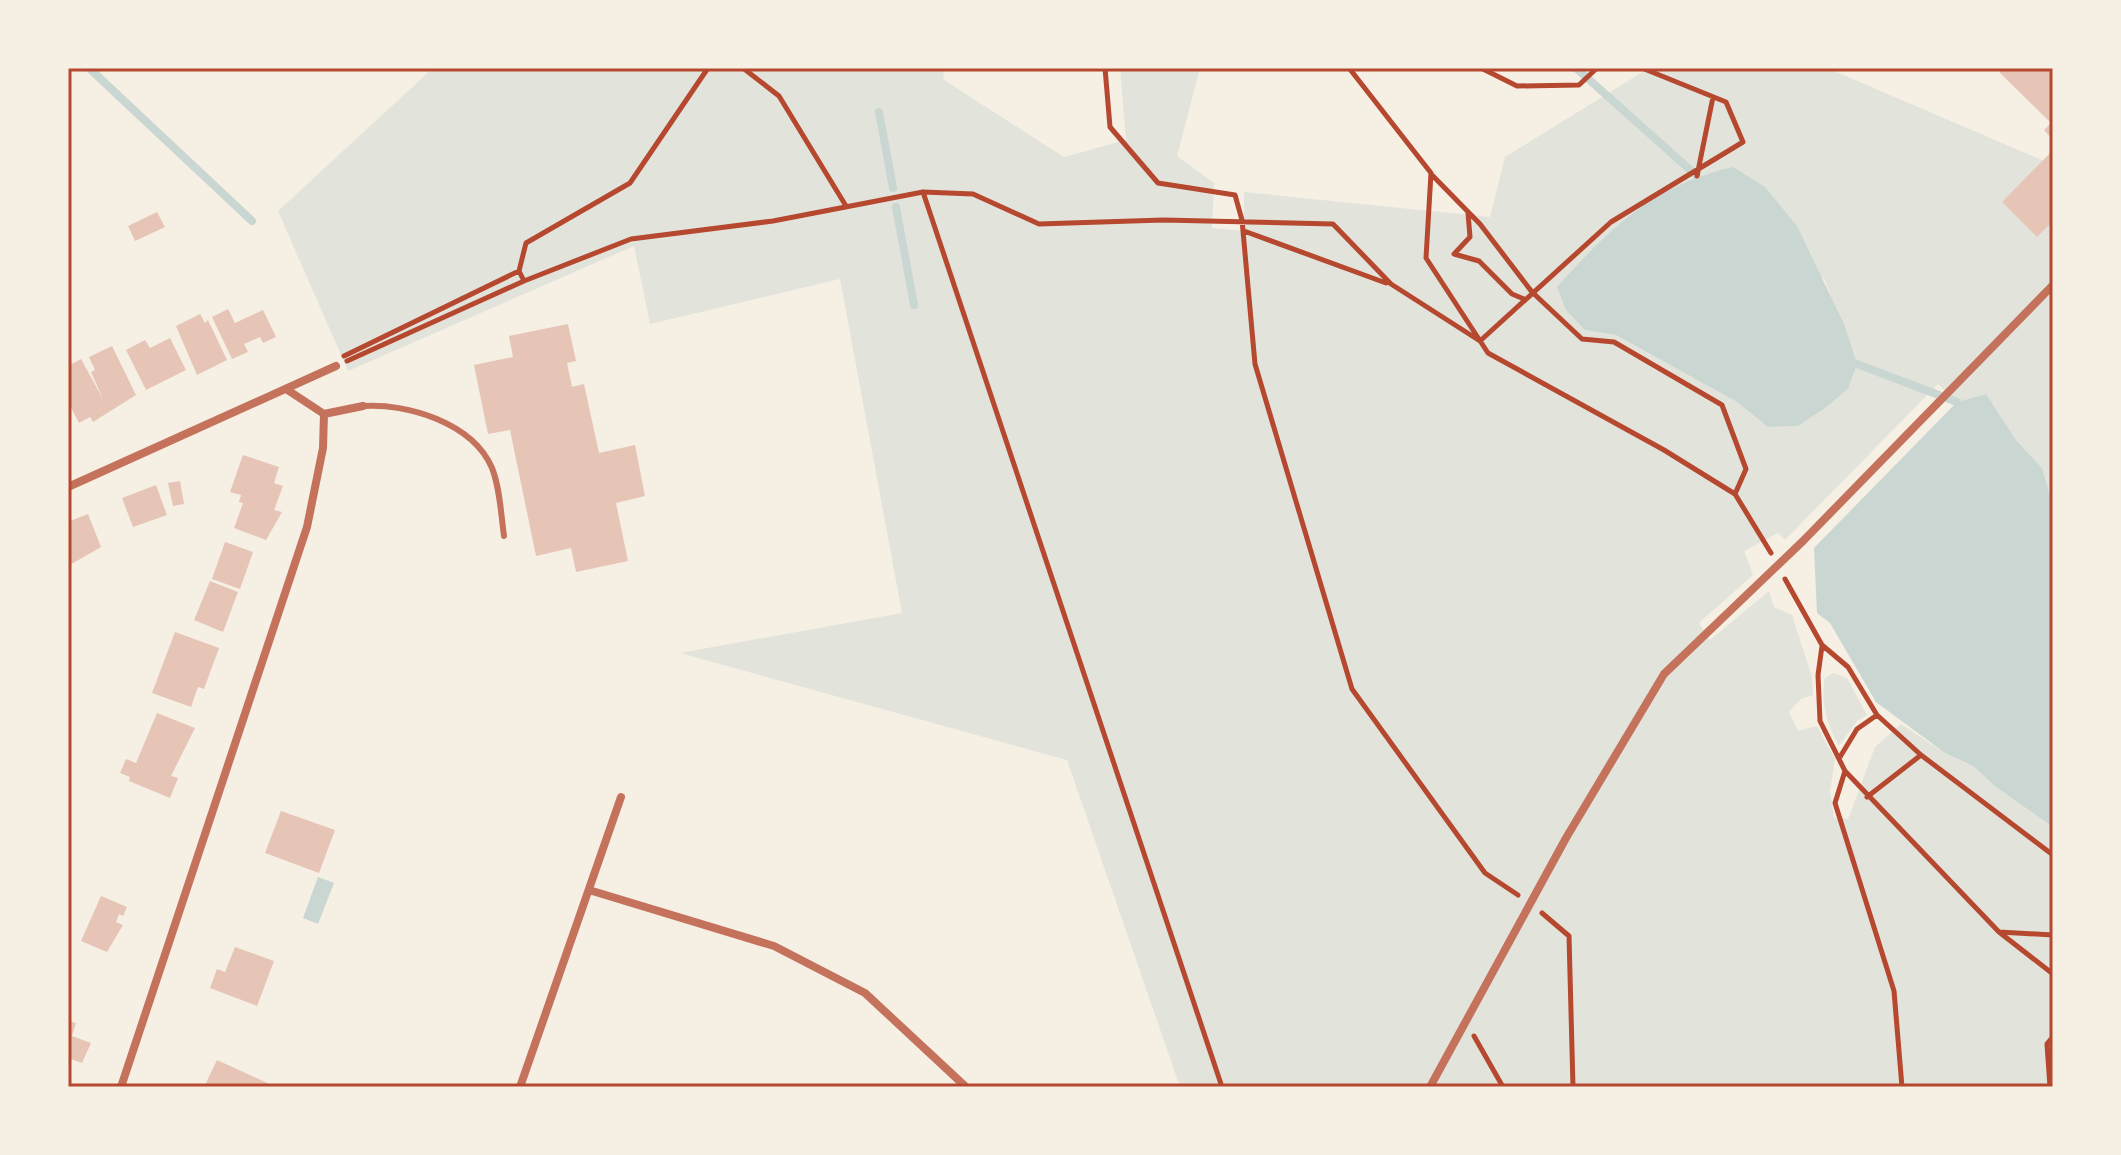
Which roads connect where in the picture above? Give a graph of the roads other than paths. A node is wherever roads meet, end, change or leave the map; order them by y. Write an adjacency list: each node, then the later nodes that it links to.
1 (2053, 285): 13 (street)
2 (336, 366): 3 (street)
3 (286, 389): 5 (street); 6 (street)
4 (363, 406): 5 (street); 7 (lane)
5 (324, 414): 10 (street)
6 (68, 487)
7 (504, 536)
8 (621, 797): 9 (street)
9 (589, 890): 11 (street); 12 (street)
10 (121, 1087)
11 (520, 1087)
12 (966, 1087)
13 (1430, 1087)

